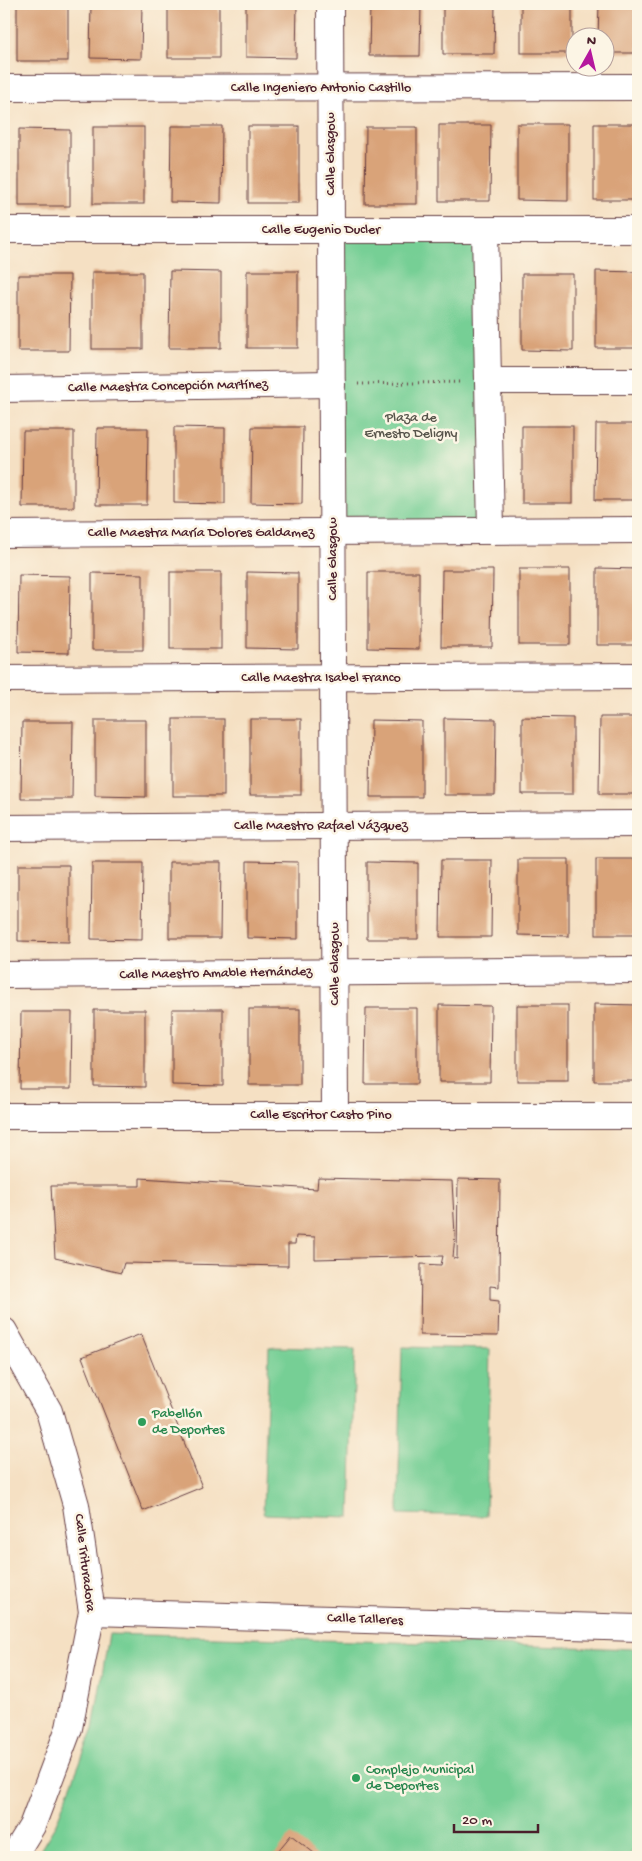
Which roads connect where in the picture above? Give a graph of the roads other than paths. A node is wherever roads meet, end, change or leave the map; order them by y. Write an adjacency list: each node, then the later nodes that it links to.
1 (330, 4): 4 (street, Calle Glasgow)
2 (638, 87): 4 (street, Calle Ingeniero Antonio Castillo)
3 (4, 88): 4 (street, Calle Ingeniero Antonio Castillo)
4 (331, 88): 6 (street, Calle Glasgow)
5 (4, 230): 6 (street, Calle Eugenio Ducler)
6 (332, 230): 7 (street, Calle Eugenio Ducler); 11 (street, Calle Glasgow)
7 (485, 230): 8 (street, Calle Eugenio Ducler); 9 (street)
8 (638, 230)
9 (488, 381): 10 (street); 14 (street)
10 (638, 381)
11 (332, 384): 12 (street, Calle Maestra Concepción Martínez); 15 (street, Calle Glasgow)
12 (4, 389)
13 (638, 530): 14 (street, Calle Maestra María Dolores Galdamez)
14 (492, 531): 15 (street, Calle Maestra María Dolores Galdamez)
15 (333, 532): 16 (street, Calle Maestra María Dolores Galdamez); 18 (street, Calle Glasgow)
16 (4, 534)
17 (638, 676): 18 (street, Calle Maestra Isabel Franco)
18 (334, 678): 19 (street, Calle Maestra Isabel Franco); 21 (street, Calle Glasgow)
19 (4, 679)
20 (638, 824): 21 (street, Calle Maestro Rafael Vázquez)
21 (334, 826): 22 (street, Calle Maestro Rafael Vázquez); 24 (street, Calle Glasgow)
22 (4, 828)
23 (638, 970): 24 (street, Calle Maestro Amable Hernández)
24 (335, 972): 25 (street, Calle Maestro Amable Hernández); 26 (street, Calle Glasgow)
25 (4, 975)
26 (335, 1115): 27 (street, Calle Escritor Casto Pino); 28 (street, Calle Escritor Casto Pino)
27 (4, 1116)
28 (638, 1116)
29 (4, 1331): 30 (street, Calle Trituradora)
30 (92, 1612): 31 (street, Calle Talleres); 32 (street, Calle Trituradora)
31 (638, 1628)
32 (13, 1857)

